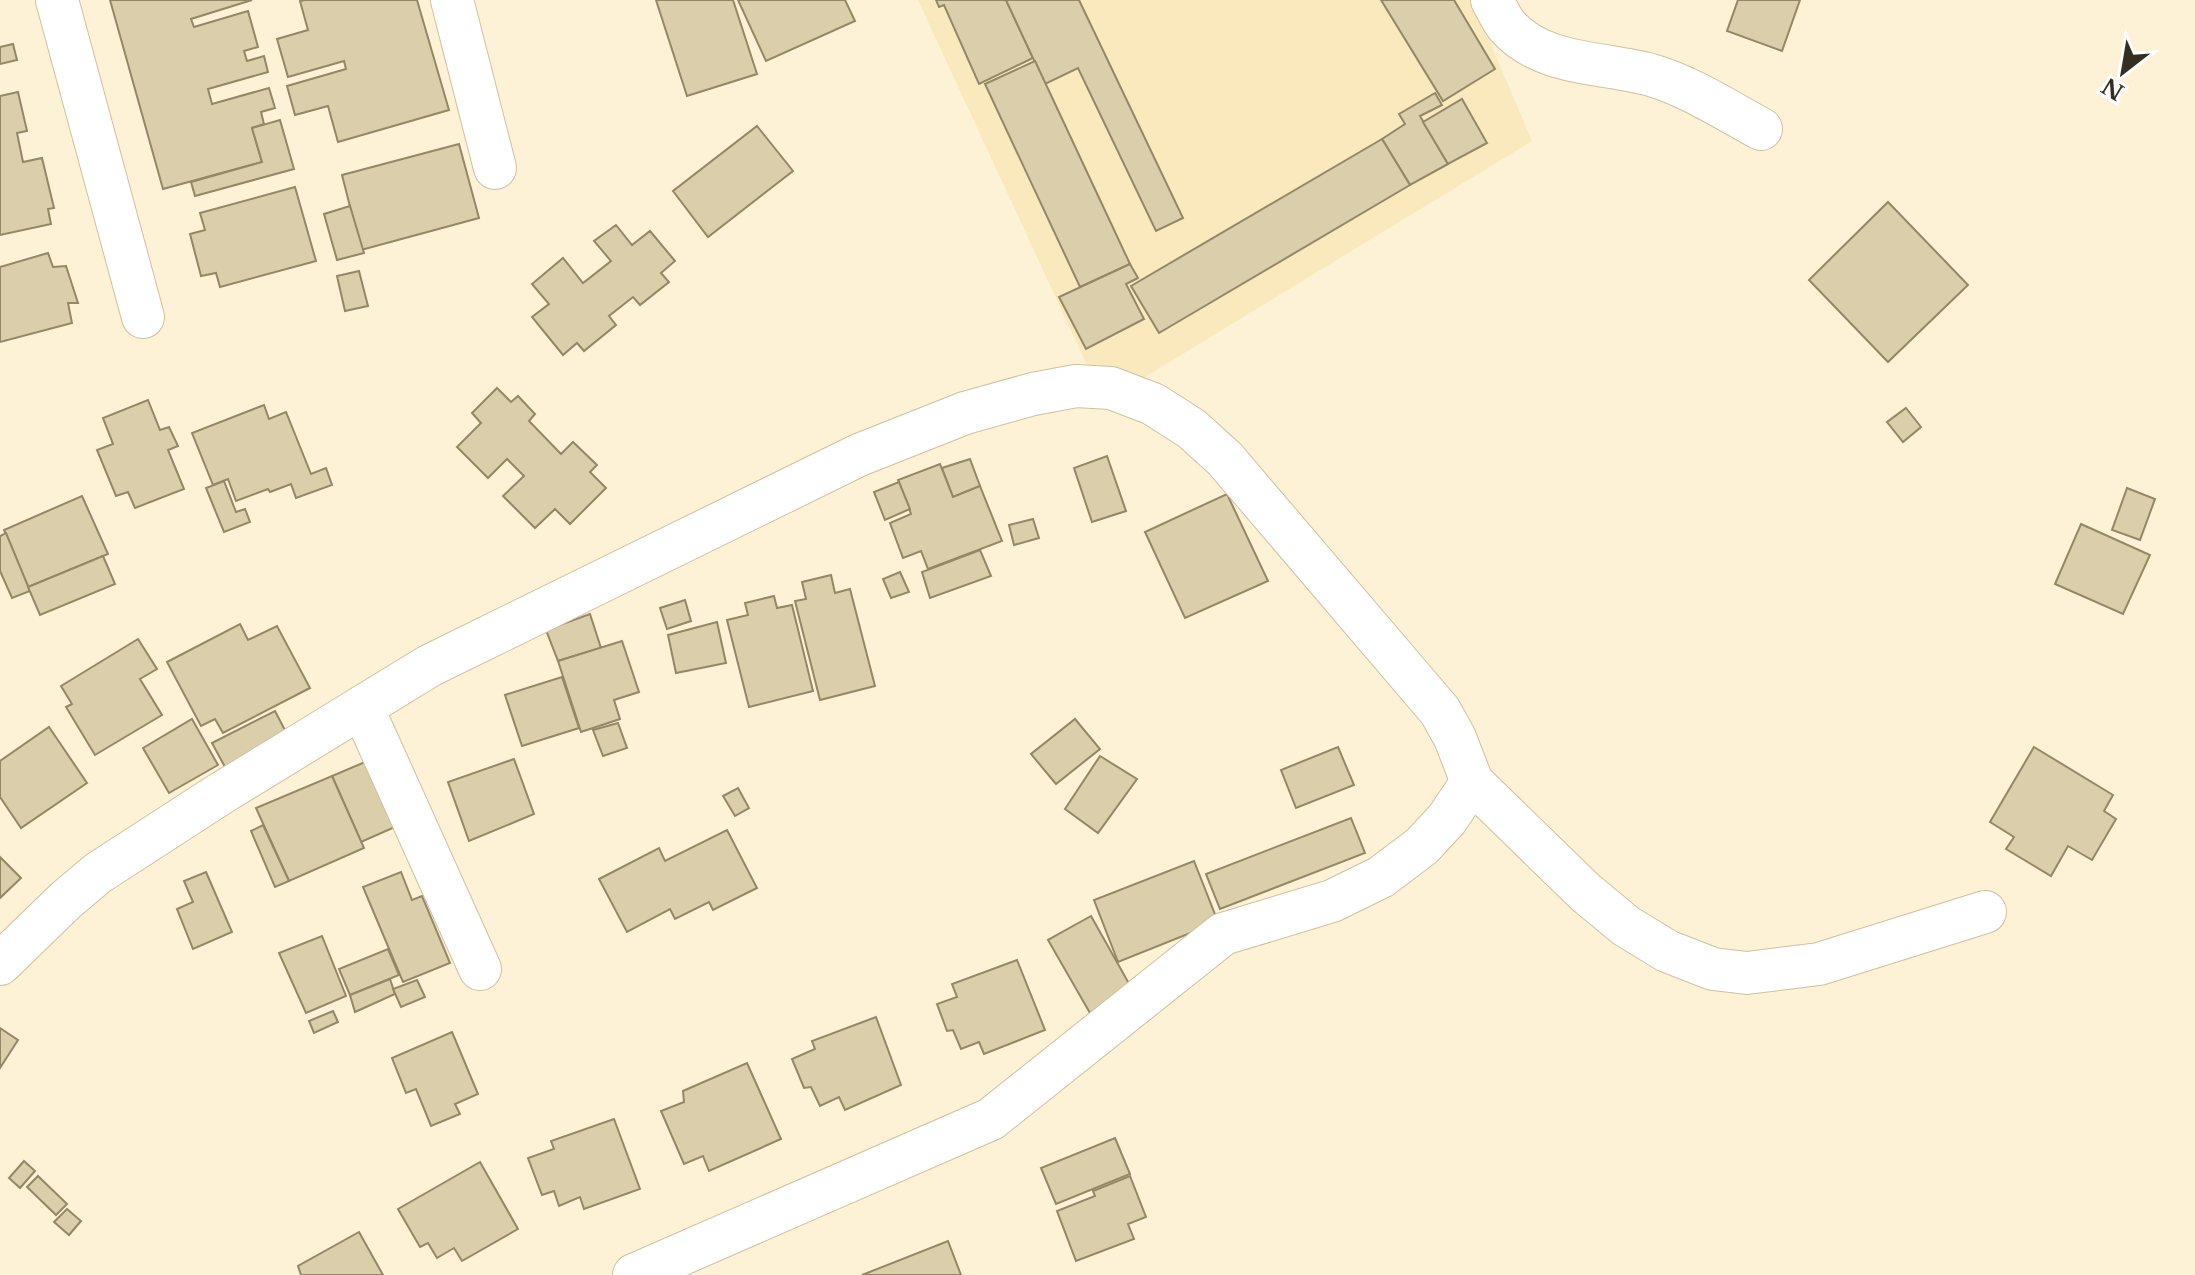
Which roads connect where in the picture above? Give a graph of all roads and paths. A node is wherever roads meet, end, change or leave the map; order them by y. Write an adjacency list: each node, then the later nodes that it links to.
1 (57, 0): 6 (street)
2 (452, 0): 5 (street)
3 (1492, 0): 4 (street)
4 (1761, 129)
5 (495, 168)
6 (143, 317)
7 (362, 707): 8 (street); 10 (street); 11 (street)
8 (1472, 782): 9 (street); 12 (street)
9 (1985, 912)
10 (0, 964)
11 (480, 969)
12 (634, 1275)

